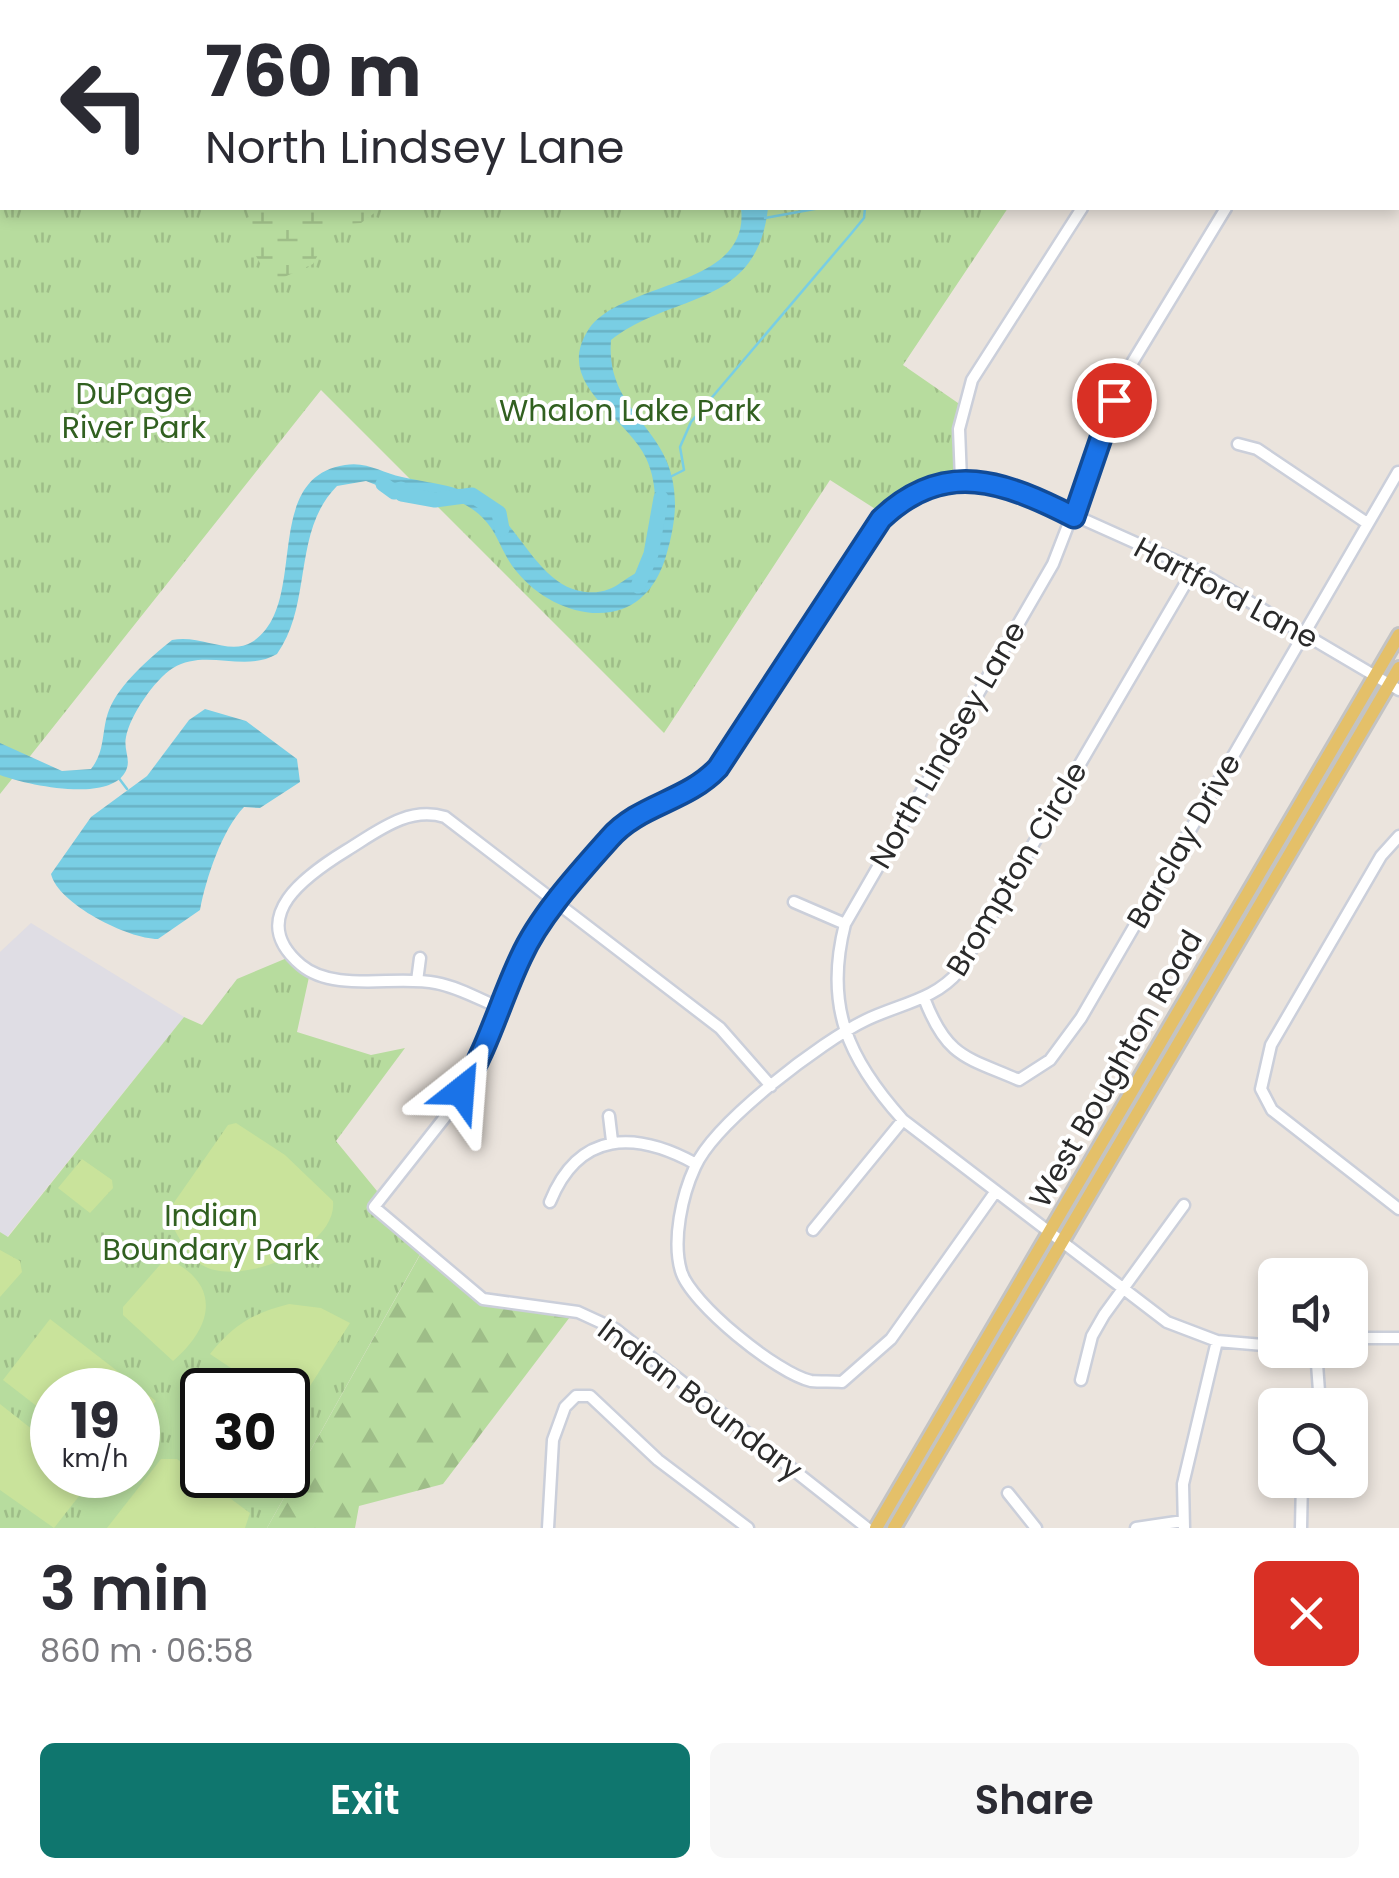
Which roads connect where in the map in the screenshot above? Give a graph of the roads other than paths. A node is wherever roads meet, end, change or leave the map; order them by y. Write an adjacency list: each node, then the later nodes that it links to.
1 (1081, 210): 5 (street)
2 (1225, 210): 6 (street, North Lindsey Lane)
3 (1238, 444): 7 (street)
4 (1398, 472): 7 (street, Barclay Drive)
5 (961, 480): 6 (street, Hartford Lane); 16 (street, Hartford Lane)
6 (1074, 517): 8 (street, Hartford Lane); 17 (street, North Lindsey Lane)
7 (1367, 524): 9 (street, Barclay Drive)
8 (1194, 568): 9 (street, Hartford Lane); 20 (street, Brompton Circle)
9 (1305, 634): 12 (street, Hartford Lane); 20 (street, Barclay Drive)
10 (1399, 635): 12 (main road, West Boughton Road)
11 (1399, 668): 13 (main road, West Boughton Road)
12 (1376, 676): 13 (street, Hartford Lane); 34 (main road, West Boughton Road)
13 (1394, 687): 35 (main road, West Boughton Road)
14 (1399, 836): 32 (street)
15 (794, 902): 17 (street)
16 (558, 904): 19 (street); 21 (street, Hartford Lane); 23 (street)
17 (845, 924): 22 (street, North Lindsey Lane)
18 (420, 958): 19 (street)
19 (417, 981): 21 (street)
20 (924, 998): 22 (street, Brompton Circle)
21 (500, 1008): 31 (street, Hartford Lane)
22 (845, 1032): 23 (street, Brompton Circle); 25 (street, North Lindsey Lane)
23 (771, 1086): 27 (street, Brompton Circle)
24 (609, 1116): 26 (street)
25 (903, 1120): 28 (street, North Lindsey Lane); 33 (street)
26 (612, 1140): 27 (street); 29 (street)
27 (696, 1164): 28 (street, Brompton Circle)
28 (996, 1191): 34 (street, North Lindsey Lane)
29 (550, 1202)
30 (1184, 1205): 36 (street)
31 (374, 1207): 47 (street, Indian Boundary)
32 (1399, 1208)
33 (813, 1230)
34 (1048, 1233): 35 (street, North Lindsey Lane); 48 (main road, West Boughton Road)
35 (1062, 1242): 36 (street); 49 (main road, West Boughton Road)
36 (1122, 1290): 39 (street); 41 (street)
37 (1368, 1338): 38 (street)
38 (1399, 1338)
39 (1217, 1341): 40 (street); 44 (street)
40 (1258, 1345)
41 (1081, 1380)
42 (1008, 1494): 50 (street)
43 (1302, 1498): 52 (street)
44 (1183, 1524): 51 (street)
45 (548, 1528): 46 (street)
46 (748, 1528)
47 (867, 1528)
48 (876, 1528)
49 (894, 1528)
50 (1036, 1528)
51 (1136, 1528)
52 (1301, 1528)

